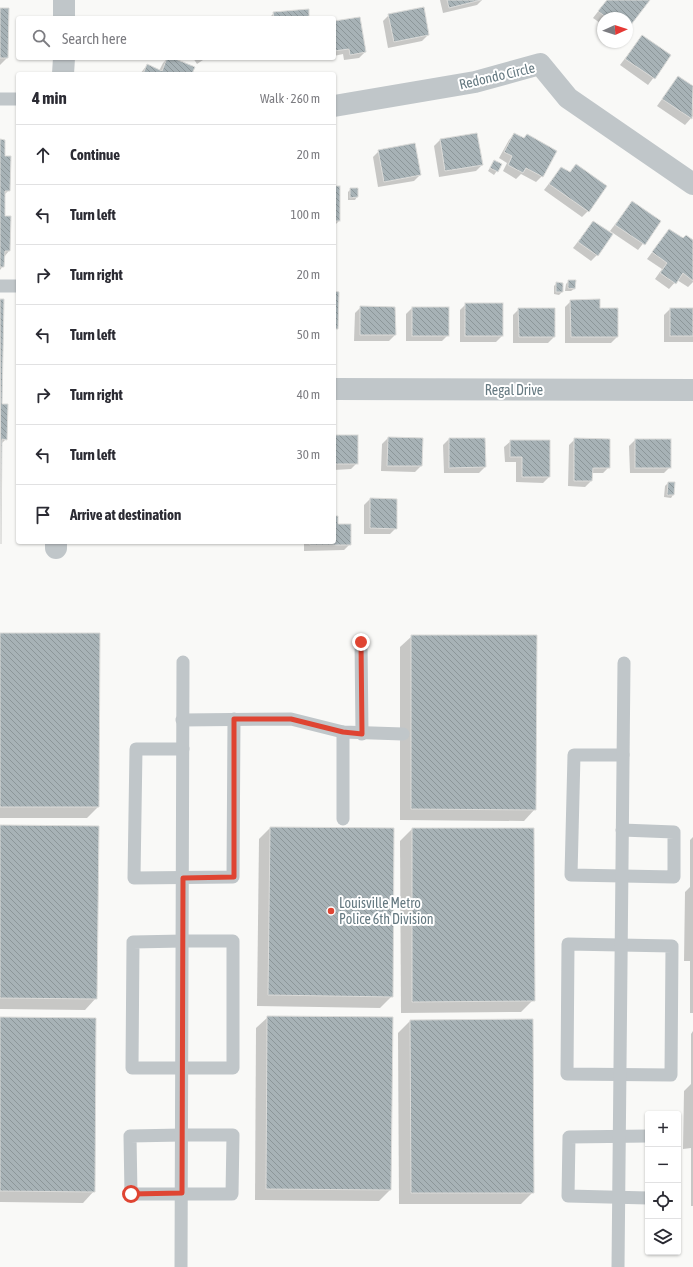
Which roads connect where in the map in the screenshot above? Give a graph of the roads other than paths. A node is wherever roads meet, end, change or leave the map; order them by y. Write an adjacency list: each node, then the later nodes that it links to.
1 (64, 0): 2 (street)
2 (64, 16)
3 (64, 60): 4 (street)
4 (63, 72)
5 (0, 99): 6 (lane)
6 (16, 99)
7 (336, 106): 8 (street, Redondo Circle)
8 (693, 184)
9 (0, 286): 10 (lane)
10 (16, 286)
11 (336, 389): 12 (street, Regal Drive)
12 (693, 390)
13 (361, 642): 19 (lane)
14 (183, 662): 17 (lane)
15 (624, 663): 22 (lane)
16 (234, 719): 17 (lane); 18 (lane); 26 (lane)
17 (182, 720): 21 (lane)
18 (343, 732): 19 (lane); 23 (lane)
19 (362, 734): 20 (lane)
20 (403, 734)
21 (182, 749): 26 (lane); 26 (lane)
22 (623, 755): 24 (lane); 25 (lane)
23 (343, 819)
24 (622, 830): 25 (lane); 25 (lane)
25 (622, 876): 28 (lane)
26 (183, 878): 27 (lane)
27 (183, 941): 29 (lane); 29 (lane); 29 (lane)
28 (621, 945): 30 (lane); 30 (lane); 30 (lane)
29 (182, 1067): 31 (lane)
30 (620, 1075): 32 (lane)
31 (182, 1135): 34 (lane); 34 (lane); 34 (lane)
32 (619, 1136): 33 (lane); 35 (lane); 35 (lane)
33 (645, 1136)
34 (182, 1193): 37 (lane)
35 (619, 1198): 36 (lane); 38 (lane)
36 (645, 1198)
37 (181, 1267)
38 (618, 1267)

